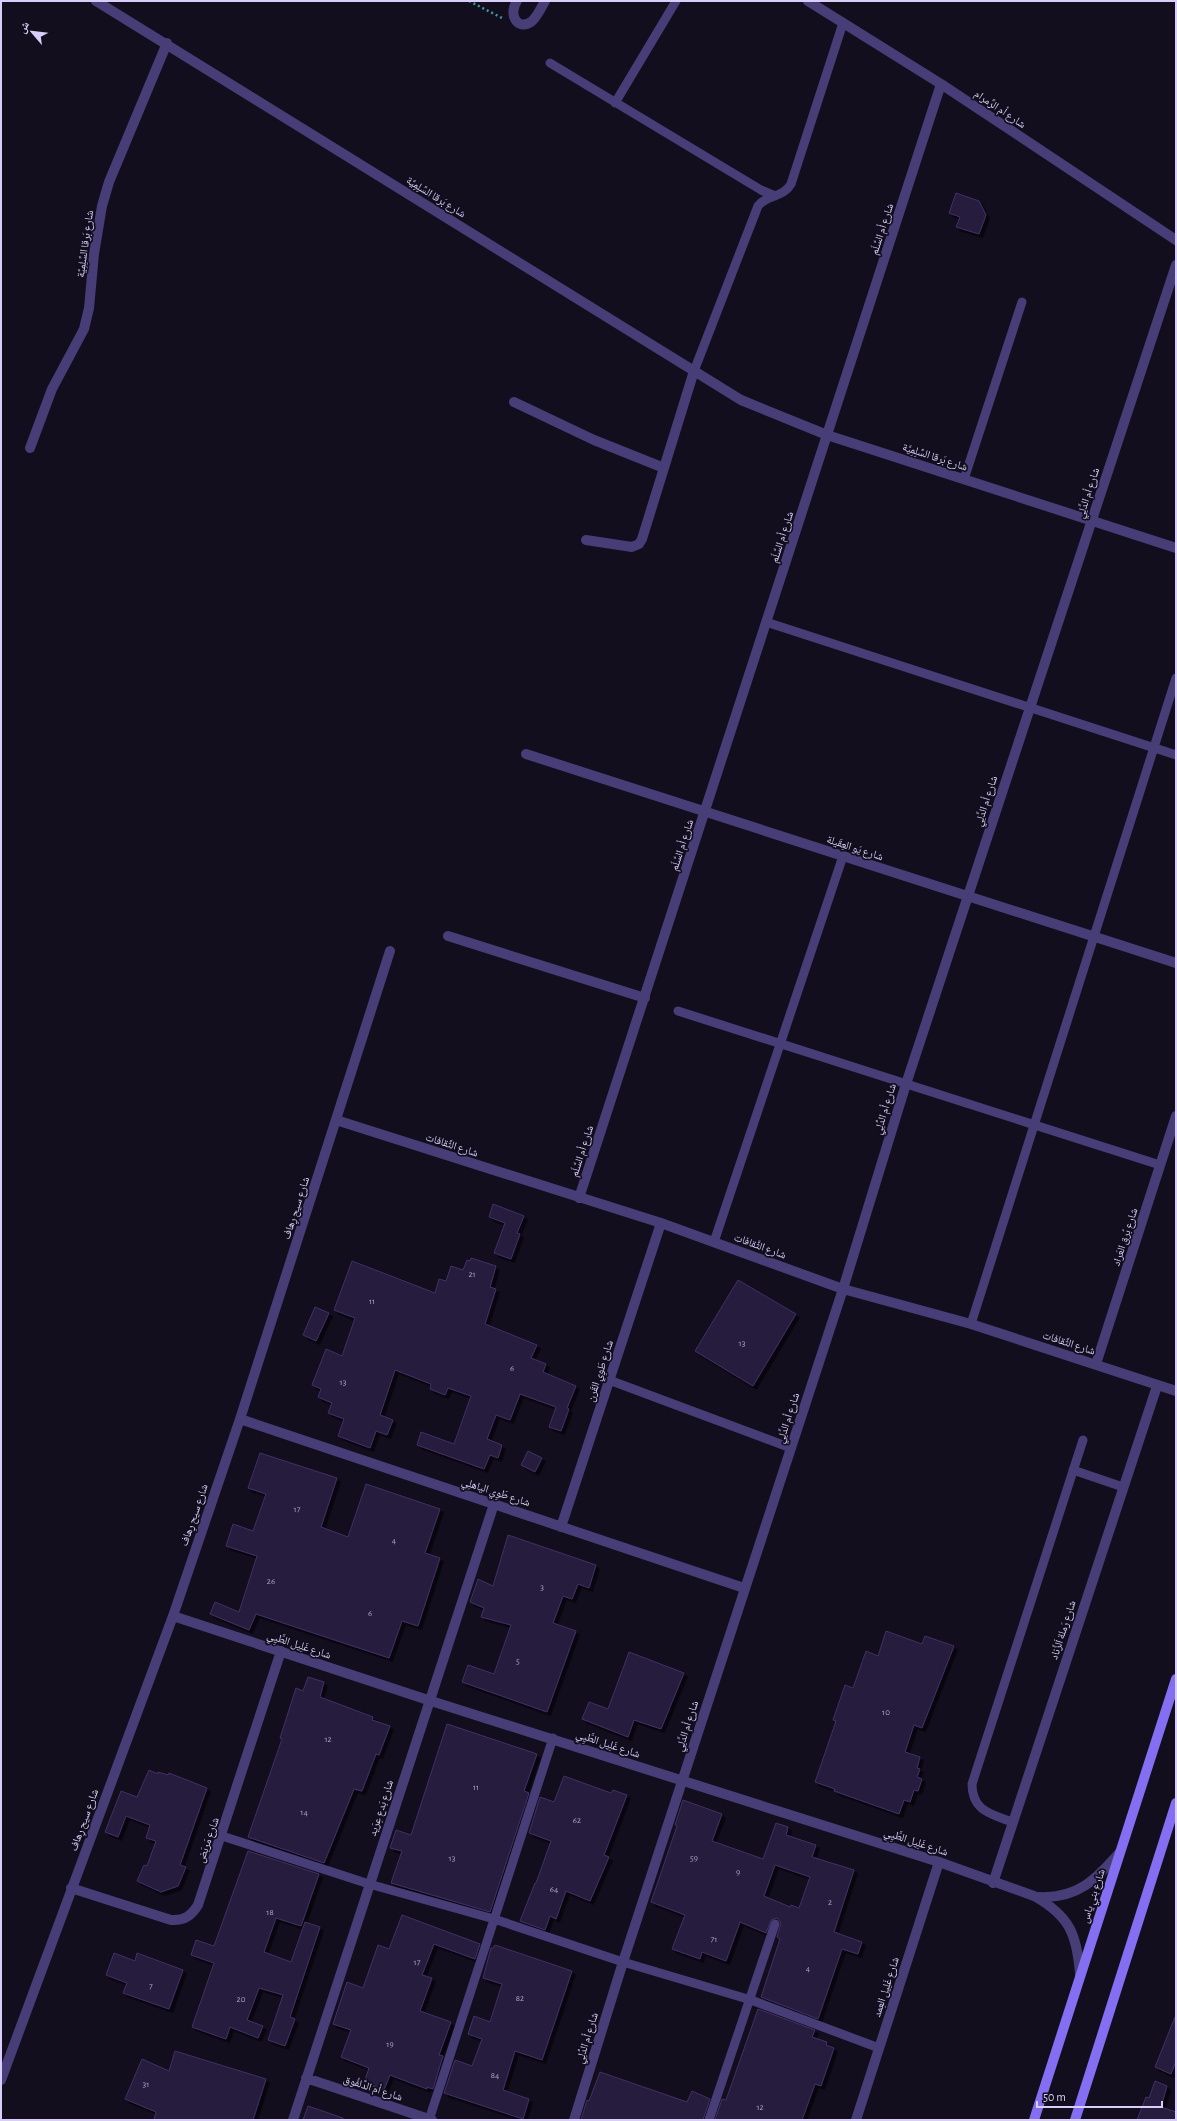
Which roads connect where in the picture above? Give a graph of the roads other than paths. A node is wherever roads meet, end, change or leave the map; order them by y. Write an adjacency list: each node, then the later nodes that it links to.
1 (96, 1): 7 (street, شارع بَرقا السِّلِمِيَّة)
2 (517, 1): 3 (street)
3 (546, 1)
4 (676, 1): 10 (lane)
5 (808, 1): 6 (street, شارع أم الرَّمرام)
6 (843, 23): 9 (street, شارع أم الرَّمرام); 11 (lane)
7 (166, 43): 15 (street, شارع بَرقا السِّلِمِيَّة); 18 (street, شارع بَرقا السِّلِمِيَّة)
8 (550, 63): 10 (lane)
9 (941, 84): 12 (street, شارع أم الرَّمرام); 17 (street, شارع أم السَّلَم)
10 (615, 103): 11 (lane)
11 (775, 196): 15 (lane)
12 (1176, 240)
13 (1176, 265): 21 (street, شارع أم الدِّلِي)
14 (1022, 302): 20 (lane)
15 (694, 371): 17 (street, شارع بَرقا السِّلِمِيَّة); 19 (street)
16 (514, 402): 19 (street)
17 (828, 435): 20 (street, شارع بَرقا السِّلِمِيَّة); 24 (street, شارع أم السَّلَم)
18 (30, 448)
19 (664, 468): 22 (street)
20 (964, 479): 21 (street, شارع بَرقا السِّلِمِيَّة)
21 (1092, 520): 23 (street, شارع بَرقا السِّلِمِيَّة); 26 (street, شارع أم الدِّلِي)
22 (586, 540)
23 (1176, 548)
24 (766, 622): 26 (lane); 30 (street, شارع أم السَّلَم)
25 (1176, 678): 27 (lane)
26 (1030, 708): 27 (lane); 32 (street, شارع أم الدِّلِي)
27 (1154, 748): 29 (lane); 34 (lane)
28 (526, 754): 30 (street, شارع يَو العِقَيلة)
29 (1176, 755)
30 (705, 812): 31 (street, شارع يَو العِقَيلة); 37 (street, شارع أم السَّلَم)
31 (843, 856): 32 (street, شارع يَو العِقَيلة); 39 (lane)
32 (968, 897): 34 (street, شارع يَو العِقَيلة); 40 (street, شارع أم الدِّلِي)
33 (448, 936): 37 (street)
34 (1094, 937): 36 (street, شارع يَو العِقَيلة); 43 (lane)
35 (390, 951): 42 (street, شارع سيح رِهاف)
36 (1176, 963)
37 (646, 998): 45 (street, شارع أم السَّلَم)
38 (678, 1011): 39 (lane)
39 (780, 1044): 40 (lane); 47 (lane)
40 (906, 1084): 43 (lane); 48 (street, شارع أم الدِّلِي)
41 (1176, 1116): 44 (street, شارع بُرق العَراد)
42 (336, 1120): 45 (street, شارع الثَّقافات); 54 (street, شارع سيح رِهاف)
43 (1034, 1125): 44 (lane); 49 (lane)
44 (1160, 1165): 50 (street, شارع بُرق العَراد)
45 (579, 1198): 46 (street, شارع الثَّقافات)
46 (660, 1223): 47 (street, شارع الثَّقافات); 51 (street, شارع طَوِي القَرن)
47 (714, 1242): 48 (street, شارع الثَّقافات)
48 (843, 1288): 49 (street, شارع الثَّقافات); 56 (street, شارع أم الدِّلِي)
49 (971, 1324): 50 (street, شارع الثَّقافات)
50 (1096, 1364): 52 (street, شارع الثَّقافات)
51 (609, 1380): 56 (lane); 60 (street, شارع طَوِي القَرن)
52 (1157, 1386): 53 (street, شارع الثَّقافات); 58 (street, شارع رَملة اَلزِّناد)
53 (1176, 1391)
54 (240, 1419): 59 (street, شارع طَوِي الياهلِي); 62 (street, شارع سيح رِهاف)
55 (1083, 1440): 57 (lane)
56 (792, 1448): 61 (street, شارع أم الدِّلِي)
57 (1074, 1470): 58 (lane); 69 (lane)
58 (1123, 1487): 69 (street, شارع رَملة اَلزِّناد)
59 (494, 1504): 60 (street, شارع طَوِي الياهلِي); 65 (street, شارع بَدع عِرَيد)
60 (562, 1527): 61 (street, شارع طَوِي الياهلِي)
61 (744, 1588): 67 (street, شارع أم الدِّلِي)
62 (173, 1616): 63 (street, شارع غَلِيل الطَّيِي); 75 (street, شارع سيح رِهاف)
63 (281, 1652): 65 (street, شارع غَلِيل الطَّيِي); 70 (street, شارع مَربَض)
64 (1176, 1679): 71 (main road, شارع بني ياس)
65 (428, 1700): 66 (street, شارع غَلِيل الطَّيِي); 74 (street, شارع بَدع عِرَيد)
66 (553, 1738): 67 (street, شارع غَلِيل الطَّيِي); 77 (lane)
67 (682, 1781): 72 (street, شارع غَلِيل الطَّيِي); 79 (street, شارع أم الدِّلِي)
68 (1176, 1803): 91 (main road)
69 (1012, 1822): 73 (street, شارع رَملة اَلزِّناد)
70 (222, 1836): 74 (lane); 75 (street, شارع مَربَض)
71 (1120, 1852): 76 (street, شارع غَلِيل الطَّيِي); 80 (main road, شارع بني ياس)
72 (939, 1862): 73 (street, شارع غَلِيل الطَّيِي); 82 (street, شارع غَلِيل العِمد)
73 (993, 1883): 76 (street, شارع غَلِيل الطَّيِي)
74 (369, 1884): 77 (lane); 83 (street, شارع بَدع عِرَيد)
75 (71, 1888): 84 (street, شارع سيح رِهاف)
76 (1034, 1896): 80 (street, شارع غَلِيل الطَّيِي)
77 (494, 1919): 79 (lane); 86 (lane)
78 (775, 1924): 81 (lane)
79 (623, 1962): 81 (lane); 87 (street, شارع أم الدِّلِي)
80 (1080, 1974): 90 (main road, شارع بني ياس)
81 (751, 2000): 82 (lane); 88 (lane)
82 (880, 2048): 89 (street, شارع غَلِيل العِمد)
83 (306, 2078): 85 (street, شارع بَدع عِرَيد); 86 (street, شارع أم الدَّلفُوق)
84 (1, 2080)
85 (293, 2120)
86 (430, 2120)
87 (574, 2120)
88 (709, 2120)
89 (856, 2120)
90 (1034, 2120)
91 (1076, 2120)

